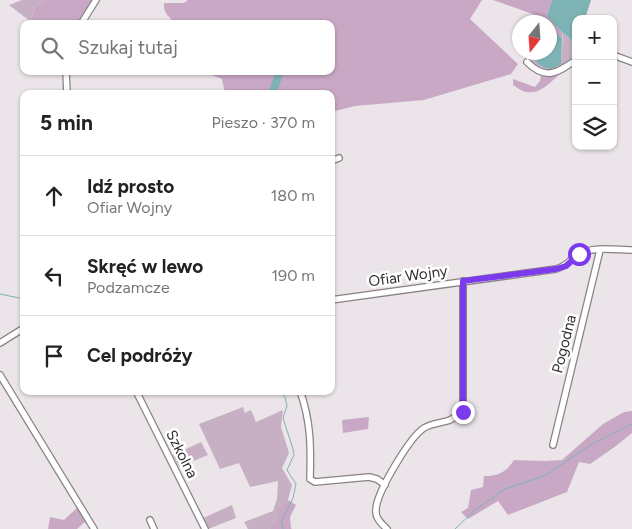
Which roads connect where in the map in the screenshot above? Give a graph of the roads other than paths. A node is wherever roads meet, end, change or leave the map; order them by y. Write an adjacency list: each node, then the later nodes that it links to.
1 (96, 0): 2 (street)
2 (84, 20)
3 (617, 56): 5 (street)
4 (527, 62): 6 (street)
5 (632, 62)
6 (572, 63)
7 (66, 75): 8 (street)
8 (67, 90)
9 (339, 158): 10 (street)
10 (335, 160)
11 (600, 250): 12 (street, Ofiar Wojny); 13 (street, Ofiar Wojny); 20 (street, Pogodna)
12 (632, 250)
13 (463, 281): 14 (street, Ofiar Wojny); 21 (street)
14 (335, 299)
15 (20, 330): 16 (street)
16 (0, 343)
17 (0, 375): 23 (street)
18 (138, 395): 25 (street, Szkolna)
19 (301, 395): 21 (street)
20 (553, 445)
21 (385, 485): 26 (street)
22 (150, 520): 24 (street)
23 (94, 529)
24 (154, 529)
25 (205, 529)
26 (386, 529)

